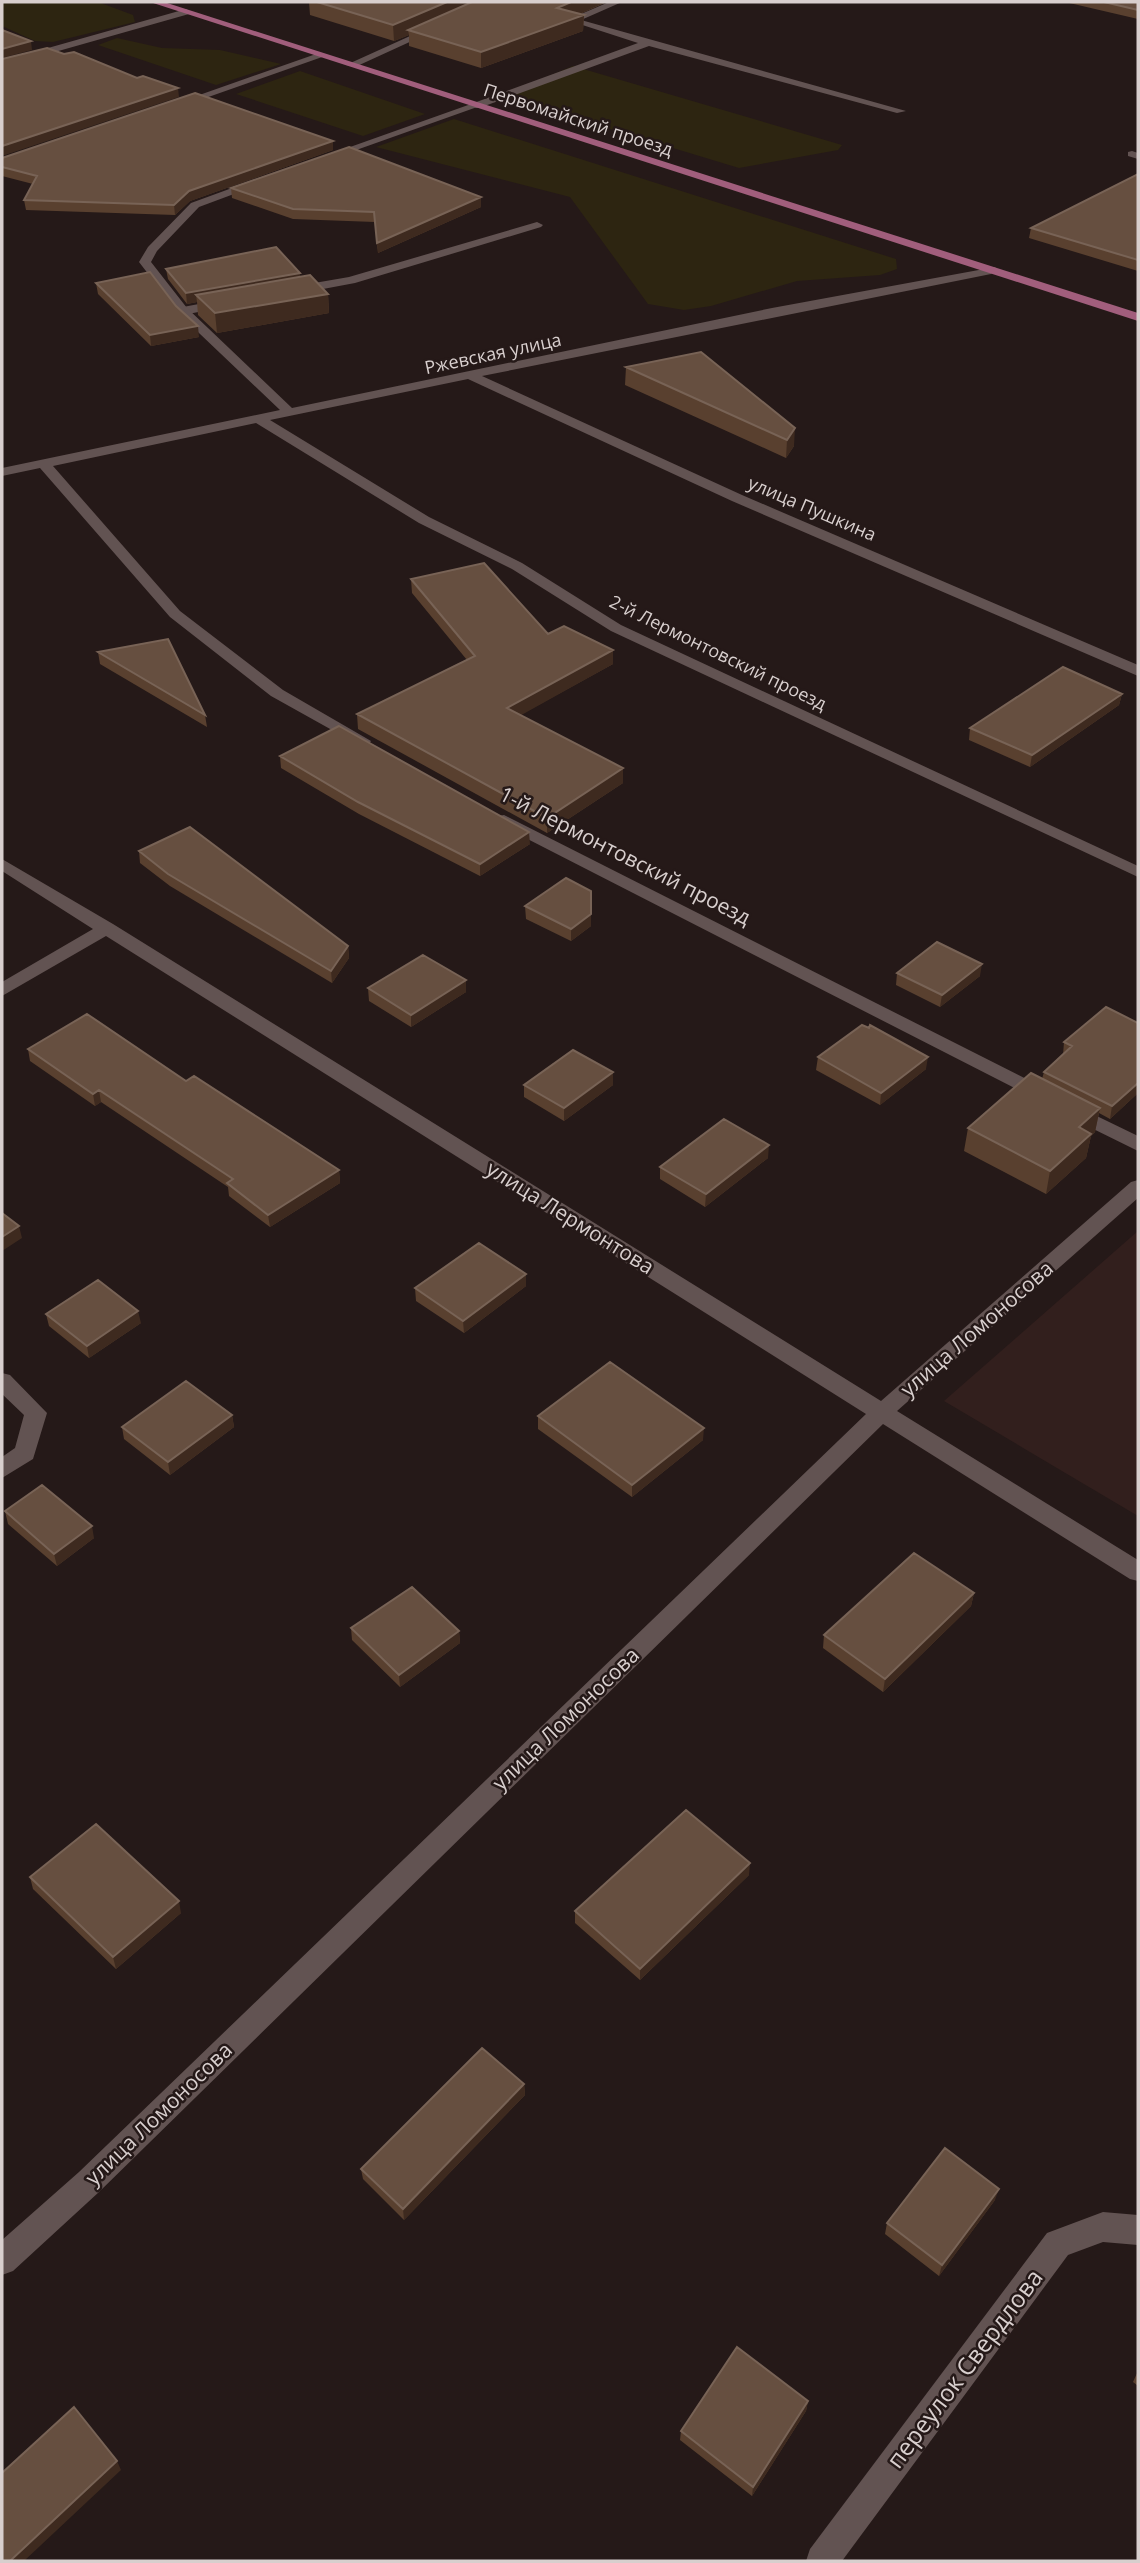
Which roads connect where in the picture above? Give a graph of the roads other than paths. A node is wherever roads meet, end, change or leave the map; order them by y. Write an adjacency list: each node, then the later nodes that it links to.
1 (155, 2): 3 (main road, Первомайский проезд)
2 (617, 2): 5 (street)
3 (186, 12): 6 (main road, Первомайский проезд); 7 (street)
4 (448, 23): 8 (street)
5 (648, 44): 9 (street); 11 (street)
6 (320, 56): 8 (main road, Первомайский проезд); 10 (street)
7 (2, 64)
8 (351, 65): 9 (main road, Первомайский проезд)
9 (475, 106): 12 (street); 15 (main road, Первомайский проезд)
10 (170, 107)
11 (901, 111)
12 (311, 163)
13 (272, 177): 18 (street)
14 (537, 225): 16 (street)
15 (991, 270): 19 (main road, Первомайский проезд); 20 (street, Ржевская улица)
16 (274, 294)
17 (234, 301): 18 (street)
18 (183, 311): 21 (street)
19 (1138, 317)
20 (472, 376): 21 (street, Ржевская улица); 26 (street, улица Пушкина)
21 (289, 412): 22 (street, Ржевская улица)
22 (259, 419): 24 (street, Ржевская улица); 30 (street, 2-й Лермонтовский проезд)
23 (2, 455): 25 (street)
24 (43, 463): 25 (street, Ржевская улица); 27 (street)
25 (7, 471)
26 (1138, 671)
27 (373, 747)
28 (494, 814): 33 (street, 1-й Лермонтовский проезд)
29 (2, 864): 31 (street, улица Лермонтова)
30 (1138, 872)
31 (107, 929): 32 (street); 36 (street, улица Лермонтова)
32 (2, 990)
33 (1138, 1144)
34 (1138, 1187): 36 (street, улица Ломоносова)
35 (2, 1381): 37 (street)
36 (881, 1413): 38 (street, улица Лермонтова); 40 (street, улица Ломоносова)
37 (2, 1469)
38 (1138, 1572)
39 (1138, 2231): 41 (street, переулок Свердлова)
40 (2, 2260)
41 (822, 2561)

